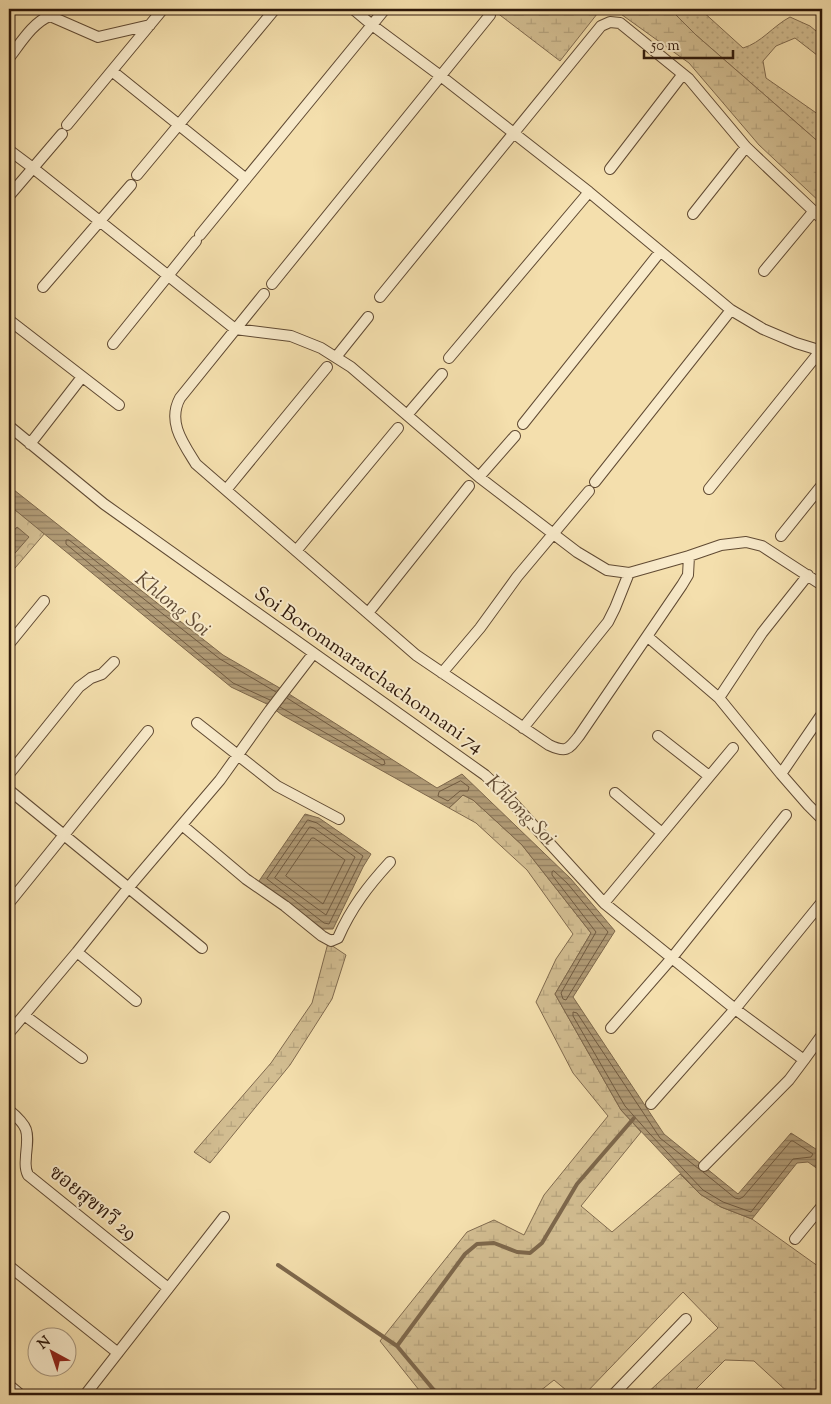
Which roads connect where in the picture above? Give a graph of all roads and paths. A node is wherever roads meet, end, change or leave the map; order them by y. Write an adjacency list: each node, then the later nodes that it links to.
1 (163, 9): 6 (street)
2 (275, 9): 12 (street)
3 (353, 9): 7 (street)
4 (385, 9): 7 (street)
5 (490, 16): 11 (street)
6 (150, 25): 8 (street); 9 (street)
7 (372, 25): 11 (street); 19 (street)
8 (9, 58)
9 (112, 71): 12 (street); 16 (street)
10 (683, 74): 13 (street); 14 (street); 17 (street)
11 (442, 76): 13 (street); 30 (street)
12 (178, 124): 18 (street); 19 (street)
13 (514, 134): 21 (street); 33 (street)
14 (746, 146): 23 (street); 24 (street)
15 (9, 150): 16 (street)
16 (33, 168): 22 (street); 26 (street)
17 (610, 169)
18 (137, 175)
19 (246, 179): 29 (street)
20 (131, 184): 26 (street)
21 (588, 192): 27 (street); 41 (street)
22 (9, 196)
23 (813, 212): 25 (street); 28 (street)
24 (693, 214)
25 (822, 219)
26 (99, 221): 29 (street); 31 (street)
27 (660, 252): 34 (street); 47 (street)
28 (764, 271)
29 (169, 276): 37 (street); 38 (street)
30 (272, 284)
31 (43, 287)
32 (264, 294): 37 (street)
33 (380, 297)
34 (731, 310): 39 (street); 53 (street)
35 (368, 317): 40 (street)
36 (9, 320): 44 (street)
37 (235, 329): 40 (street); 57 (street)
38 (113, 344)
39 (821, 350): 56 (street)
40 (336, 357): 46 (street)
41 (449, 358)
42 (326, 367): 57 (street)
43 (442, 374): 46 (street)
44 (82, 377): 45 (street); 51 (street)
45 (119, 405)
46 (407, 415): 52 (street)
47 (523, 424)
48 (9, 426): 51 (street, Soi Borommaratchachonnani 74)
49 (398, 428): 61 (street)
50 (515, 436): 52 (street)
51 (30, 444): 70 (street, Soi Borommaratchachonnani 74)
52 (479, 477): 59 (street)
53 (595, 482)
54 (822, 485): 60 (street)
55 (469, 486): 67 (street)
56 (709, 489)
57 (226, 490): 61 (street)
58 (589, 491): 59 (street)
59 (554, 534): 63 (street); 72 (street)
60 (781, 536)
61 (296, 551): 67 (street)
62 (689, 556): 63 (street); 64 (street); 68 (street)
63 (629, 573): 76 (street)
64 (808, 576): 65 (street); 73 (street)
65 (822, 585)
66 (44, 601): 69 (street)
67 (368, 613): 72 (street)
68 (648, 637): 73 (street); 76 (street)
69 (9, 644)
70 (313, 654): 80 (street); 96 (street, Soi Borommaratchachonnani 74)
71 (114, 662): 81 (street)
72 (442, 673): 76 (street)
73 (719, 698): 82 (street)
74 (822, 714): 82 (street)
75 (197, 724): 80 (street)
76 (523, 728)
77 (148, 731): 91 (street)
78 (658, 736): 83 (street)
79 (733, 748): 83 (street)
80 (236, 756): 87 (street); 89 (street)
81 (9, 774)
82 (782, 774): 88 (street)
83 (709, 776): 90 (street)
84 (9, 790): 91 (street)
85 (615, 793): 90 (street)
86 (786, 816): 99 (street)
87 (339, 819)
88 (822, 819)
89 (182, 825): 92 (street); 93 (street)
90 (662, 833): 96 (street)
91 (64, 834): 93 (street); 95 (street)
92 (390, 862)
93 (129, 887): 97 (street); 98 (street)
94 (822, 902): 101 (street)
95 (9, 903)
96 (604, 903): 99 (street, Soi Borommaratchachonnani 74)
97 (202, 948)
98 (77, 952): 100 (street); 102 (street)
99 (671, 959): 101 (street, Soi Borommaratchachonnani 74); 103 (street)
100 (136, 1001)
101 (735, 1009): 107 (street, Soi Borommaratchachonnani 74); 108 (street)
102 (24, 1015): 104 (street); 106 (street)
103 (611, 1028)
104 (9, 1033)
105 (822, 1035): 107 (street)
106 (82, 1058)
107 (804, 1060): 110 (street)
108 (651, 1104)
109 (9, 1110): 115 (street, ซอยสุขทวี 29)
110 (704, 1166)
111 (822, 1206): 113 (street)
112 (224, 1217): 115 (street)
113 (795, 1239)
114 (9, 1266): 117 (street)
115 (168, 1288): 117 (street)
116 (686, 1319): 121 (street)
117 (118, 1353): 120 (street)
118 (9, 1385): 119 (street)
119 (22, 1395)
120 (85, 1395)
121 (613, 1395)

